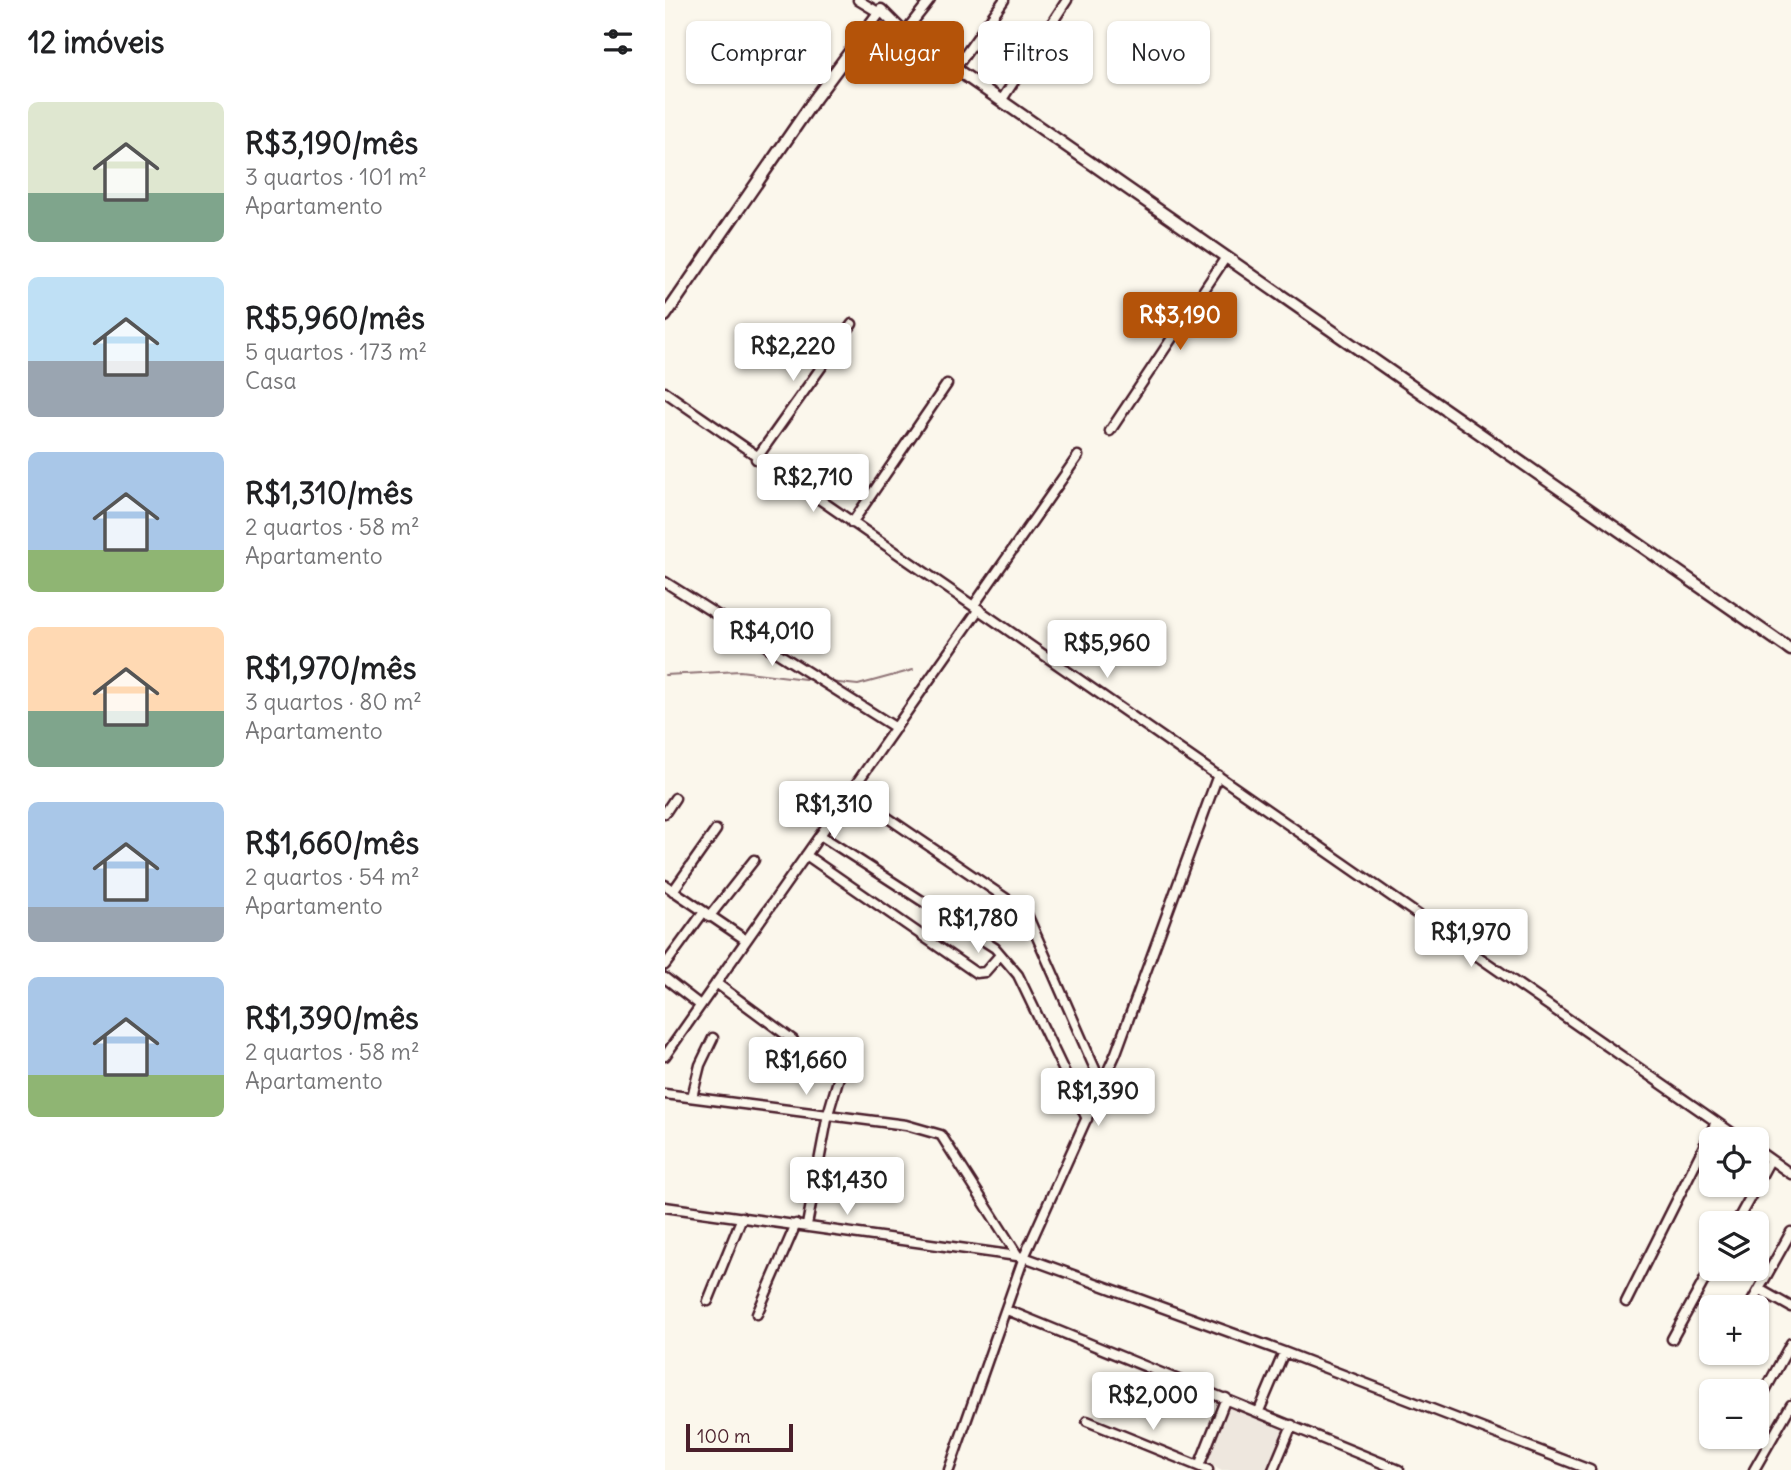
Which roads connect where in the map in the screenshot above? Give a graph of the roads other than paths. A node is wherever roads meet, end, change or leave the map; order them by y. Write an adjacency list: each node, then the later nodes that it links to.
1 (858, 0): 5 (street)
2 (930, 0): 7 (street)
3 (1005, 0): 8 (street)
4 (1067, 0): 10 (street)
5 (880, 7): 6 (street); 12 (street)
6 (893, 21)
7 (913, 21)
8 (964, 57)
9 (964, 75): 10 (street)
10 (1001, 101): 11 (street)
11 (1226, 257): 16 (street); 22 (street)
12 (665, 316)
13 (852, 324): 18 (street)
14 (947, 384): 19 (street)
15 (665, 392): 18 (street)
16 (1110, 431)
17 (1078, 456): 21 (street)
18 (756, 458): 19 (street)
19 (852, 523): 21 (street)
20 (665, 582): 23 (street)
21 (977, 607): 23 (street); 24 (street)
22 (1791, 650)
23 (895, 728): 25 (street)
24 (1218, 775): 45 (street); 50 (street)
25 (850, 792): 29 (street); 45 (street)
26 (675, 798): 27 (street)
27 (665, 813)
28 (716, 830): 33 (street)
29 (820, 835): 30 (street); 36 (street)
30 (806, 855): 35 (street); 36 (street)
31 (754, 860): 34 (street)
32 (665, 885): 33 (street)
33 (673, 891): 34 (street)
34 (706, 915): 35 (street); 37 (street)
35 (746, 940): 39 (street)
36 (1000, 955): 49 (street)
37 (665, 965)
38 (665, 978): 40 (street)
39 (716, 983): 40 (street); 42 (street)
40 (700, 1005): 43 (street)
41 (713, 1038): 47 (street)
42 (793, 1040)
43 (666, 1052)
44 (846, 1053): 48 (street)
45 (1101, 1085): 49 (street)
46 (665, 1094): 47 (street)
47 (692, 1097): 48 (street)
48 (828, 1114): 57 (street); 59 (street)
49 (1087, 1119): 59 (street)
50 (1716, 1122): 51 (street); 64 (street)
51 (1723, 1127)
52 (1770, 1160): 53 (street)
53 (1791, 1174)
54 (665, 1207): 55 (street)
55 (742, 1217): 56 (street); 63 (street)
56 (796, 1224): 57 (street); 67 (street)
57 (807, 1225): 59 (street)
58 (1791, 1232): 61 (street)
59 (1021, 1257): 66 (street); 70 (street)
60 (1704, 1281): 68 (street)
61 (1759, 1289): 62 (street); 65 (street)
62 (1756, 1295)
63 (708, 1301)
64 (1626, 1301)
65 (1791, 1307)
66 (1007, 1310): 72 (street); 78 (street)
67 (757, 1314)
68 (1672, 1339)
69 (1791, 1343): 71 (street)
70 (1283, 1352): 74 (street); 81 (street)
71 (1769, 1383)
72 (1226, 1398): 74 (street); 77 (street)
73 (1791, 1405): 82 (street)
74 (1259, 1411): 76 (street)
75 (1087, 1421): 77 (street)
76 (1292, 1425): 79 (street); 80 (street)
77 (1203, 1468)
78 (949, 1470)
79 (1273, 1470)
80 (1399, 1470)
81 (1590, 1470)
82 (1754, 1470)

